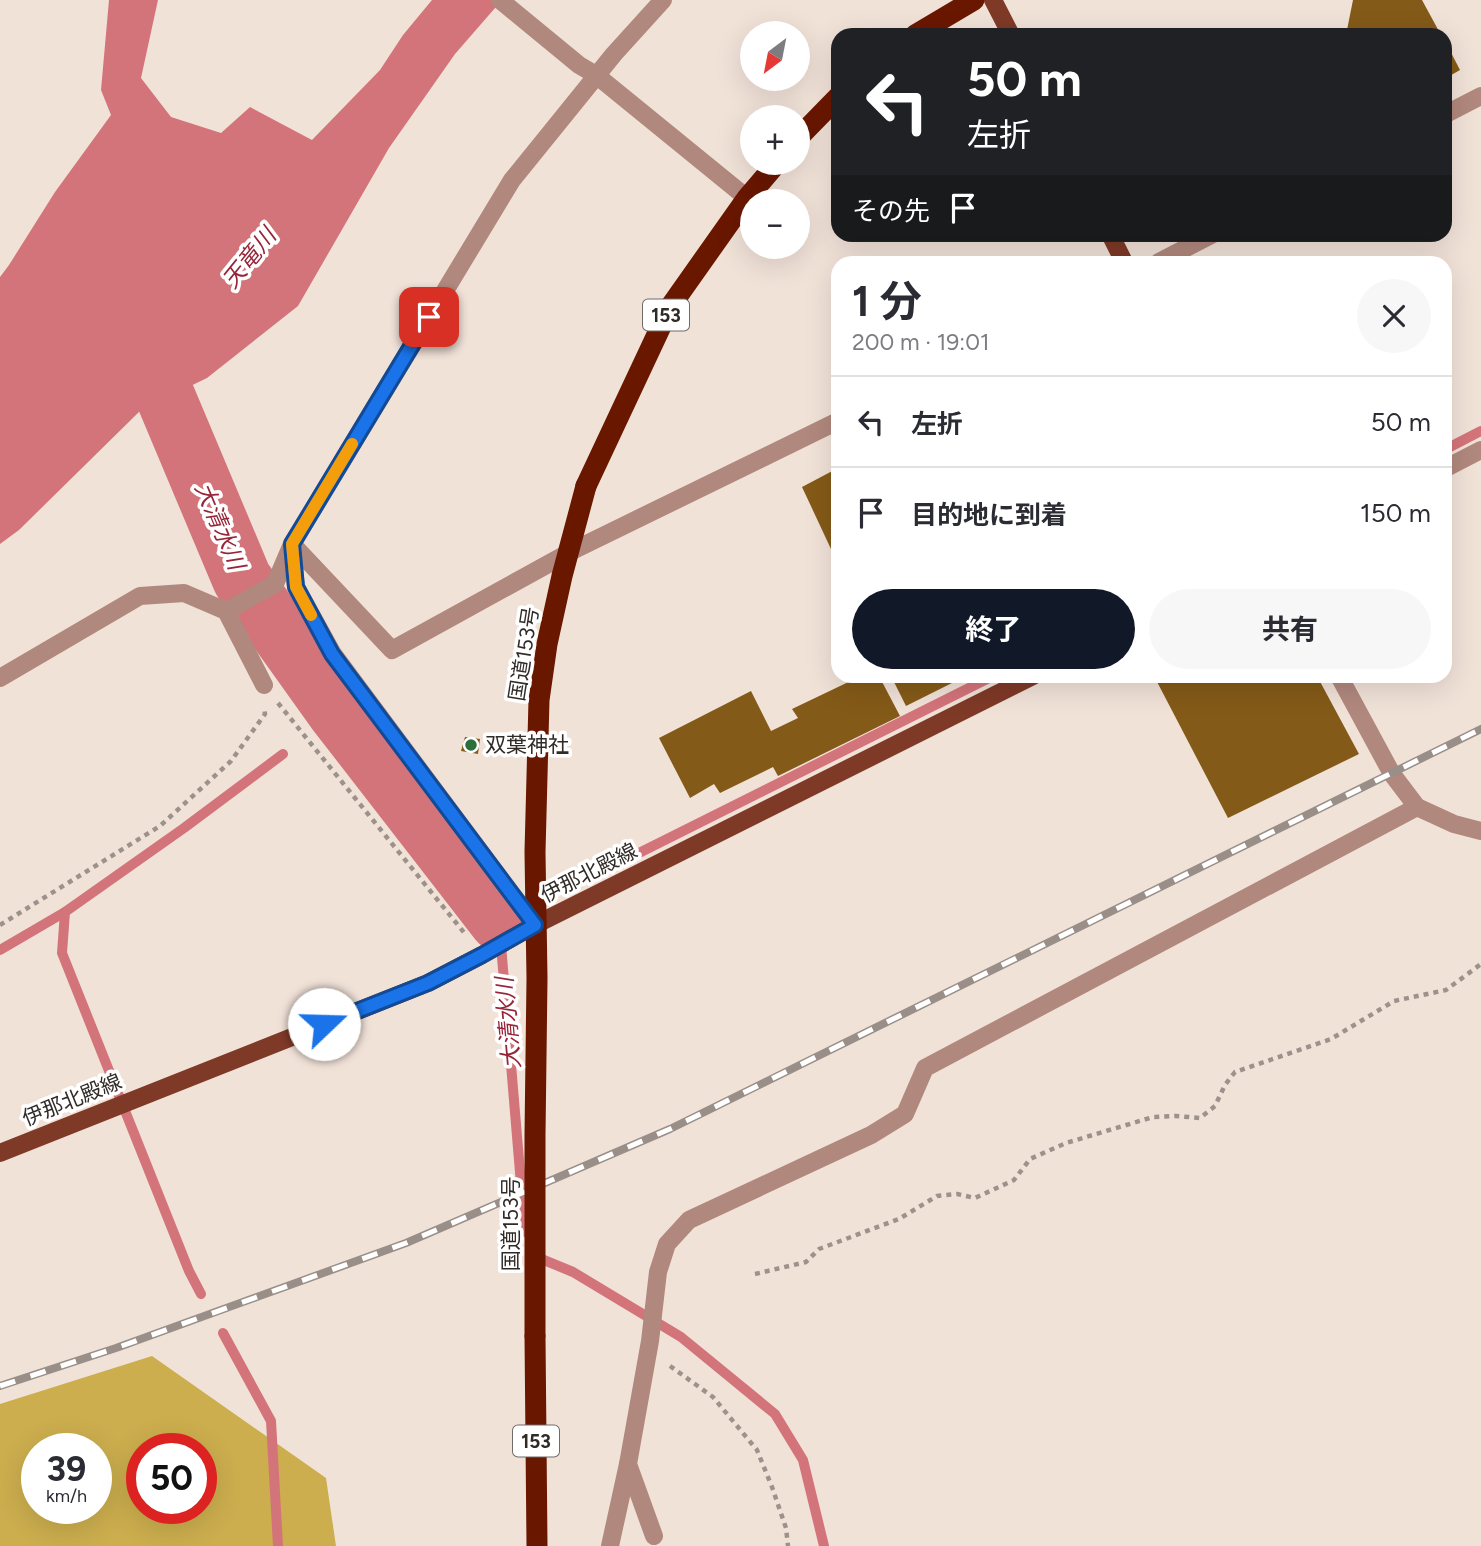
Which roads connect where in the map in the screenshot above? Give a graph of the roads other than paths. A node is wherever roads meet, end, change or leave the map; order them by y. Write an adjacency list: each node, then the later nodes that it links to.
1 (500, 0): 7 (street)
2 (663, 0): 7 (street)
3 (974, 0): 5 (highway)
4 (993, 0): 6 (main road)
5 (927, 28)
6 (1007, 28)
7 (596, 75): 14 (street); 21 (street)
8 (1481, 96): 10 (street)
9 (831, 104): 11 (highway)
10 (1452, 111)
11 (810, 126)
12 (767, 175): 13 (highway, 国道153号 / 153)
13 (755, 189)
14 (740, 192)
15 (740, 208): 33 (highway, 国道153号 / 153, bridge)
16 (1198, 242): 17 (street)
17 (1171, 256)
18 (831, 424): 21 (street)
19 (1481, 450): 20 (street)
20 (1452, 465)
21 (292, 544): 22 (street); 29 (street)
22 (226, 611): 23 (street); 26 (street)
23 (0, 678)
24 (1019, 683): 29 (main road, 伊那北殿線)
25 (1343, 683): 27 (street)
26 (264, 685)
27 (1417, 807): 28 (street); 31 (street)
28 (1481, 831)
29 (528, 929): 30 (main road, 伊那北殿線)
30 (0, 1153)
31 (628, 1464): 32 (street); 34 (street)
32 (654, 1536)
33 (537, 1546)
34 (610, 1546)

